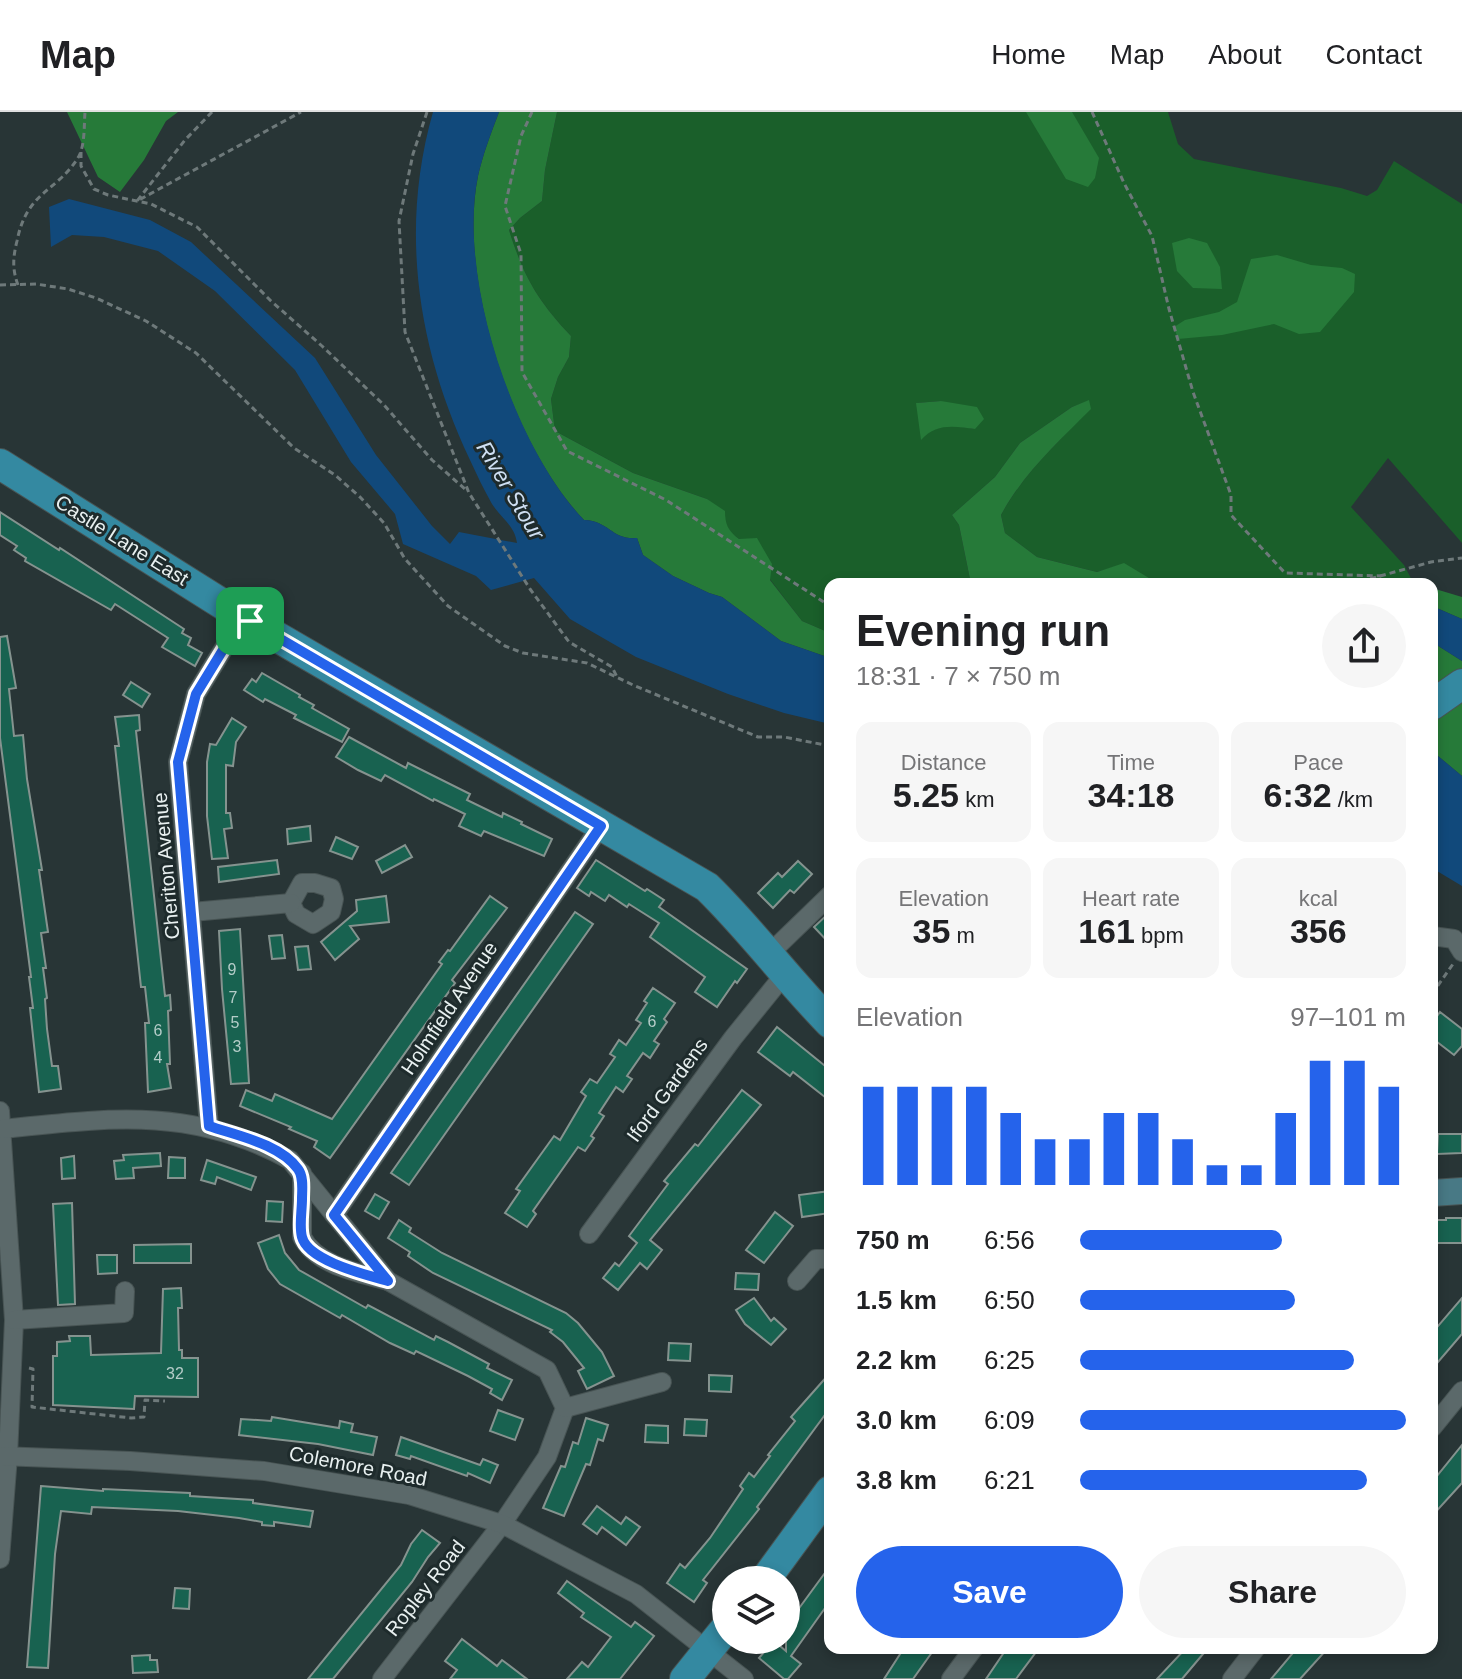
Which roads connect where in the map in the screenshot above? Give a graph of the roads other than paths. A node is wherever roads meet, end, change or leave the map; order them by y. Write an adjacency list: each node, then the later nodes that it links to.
1 (0, 464): 2 (main road, Castle Lane East)
2 (243, 617): 5 (main road, Castle Lane East); 8 (street, Cheriton Avenue)
3 (1462, 684): 4 (main road)
4 (1438, 701)
5 (601, 826): 11 (main road, Castle Lane East); 18 (street, Holmfield Avenue)
6 (291, 903): 8 (street)
7 (824, 903): 11 (street, Iford Gardens)
8 (192, 912): 14 (street, Cheriton Avenue)
9 (1438, 937): 10 (street)
10 (1462, 952)
11 (777, 965): 12 (main road, Castle Lane East); 20 (street, Iford Gardens)
12 (824, 1016)
13 (1, 1120): 14 (street); 19 (street)
14 (209, 1126): 15 (street)
15 (302, 1173): 18 (street); 22 (street)
16 (1462, 1191): 17 (street)
17 (1438, 1193)
18 (334, 1215): 22 (street)
19 (4, 1229): 25 (street)
20 (589, 1234)
21 (824, 1260): 23 (street)
22 (388, 1281): 28 (street)
23 (797, 1281)
24 (125, 1291): 25 (street)
25 (14, 1320): 30 (street)
26 (662, 1382): 28 (street)
27 (1462, 1391): 29 (street)
28 (565, 1408): 32 (street, Ropley Road)
29 (1438, 1421)
30 (4, 1456): 32 (street, Colemore Road); 33 (street)
31 (824, 1499): 34 (main road)
32 (502, 1524): 35 (street, Colemore Road); 40 (street, Ropley Road)
33 (0, 1559)
34 (775, 1566)
35 (712, 1637)
36 (712, 1644): 41 (main road)
37 (726, 1654): 42 (street, Colemore Road)
38 (970, 1654): 43 (street)
39 (1251, 1654): 44 (street)
40 (382, 1679)
41 (685, 1679)
42 (744, 1679)
43 (951, 1679)
44 (1232, 1679)

